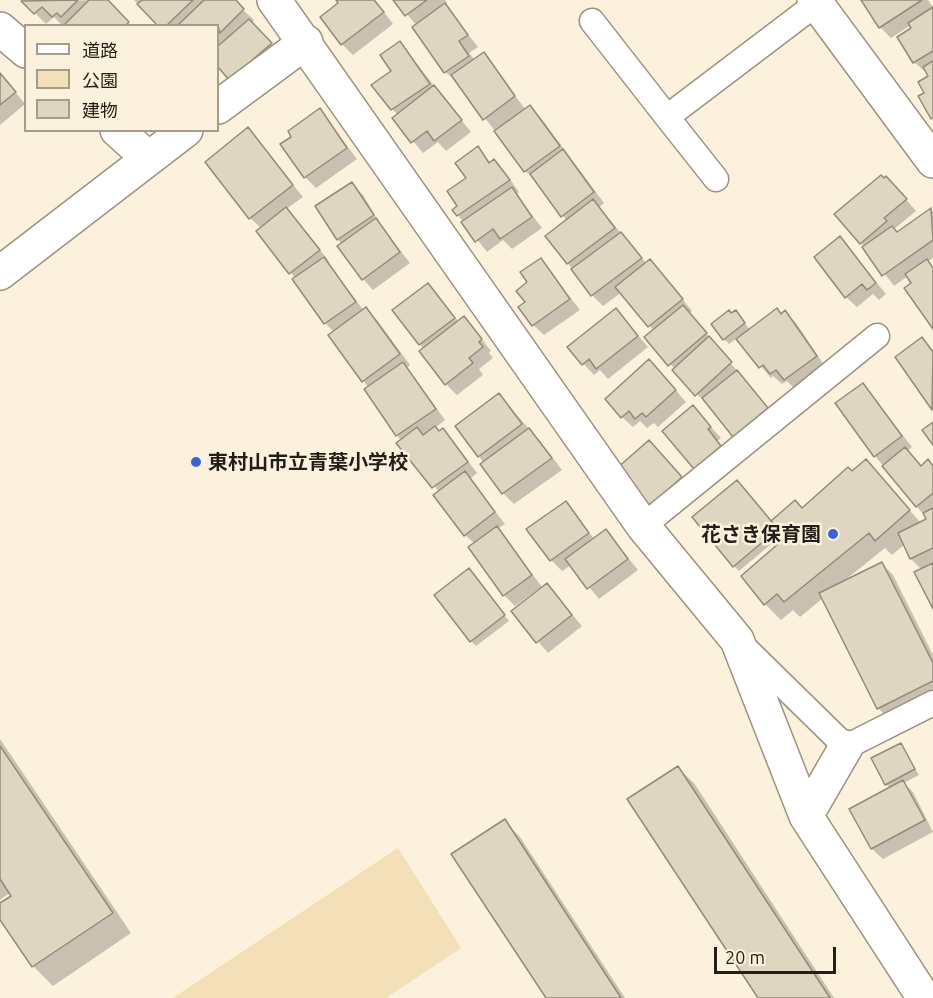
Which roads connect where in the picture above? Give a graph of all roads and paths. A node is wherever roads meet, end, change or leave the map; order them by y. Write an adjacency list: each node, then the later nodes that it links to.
1 (274, 0): 5 (street)
2 (818, 1): 8 (lane); 12 (street)
3 (592, 21): 8 (lane)
4 (0, 29): 6 (street)
5 (306, 42): 7 (street); 16 (street)
6 (24, 49)
7 (219, 106)
8 (668, 117): 13 (lane)
9 (119, 132): 11 (street)
10 (183, 132): 11 (street)
11 (148, 158): 14 (street)
12 (933, 161)
13 (716, 179)
14 (0, 273)
15 (877, 336): 16 (lane)
16 (643, 526): 17 (street)
17 (737, 640): 19 (lane); 20 (street)
18 (933, 703): 19 (lane)
19 (846, 747): 20 (street)
20 (806, 816): 21 (street)
21 (924, 998)

